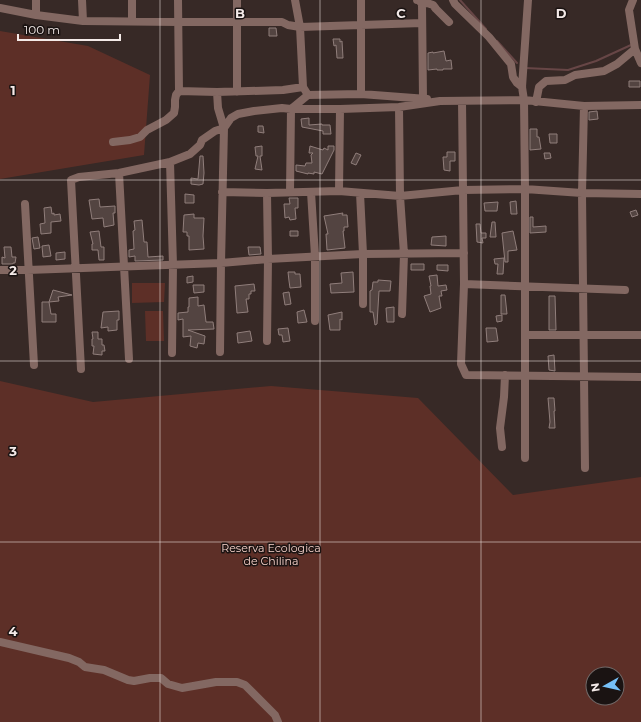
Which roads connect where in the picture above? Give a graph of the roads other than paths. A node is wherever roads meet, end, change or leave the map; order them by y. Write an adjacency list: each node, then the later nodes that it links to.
1 (36, 0): 13 (street)
2 (82, 0): 14 (street)
3 (132, 0): 15 (street)
4 (178, 0): 16 (street)
5 (237, 0): 17 (street)
6 (295, 0): 21 (street)
7 (361, 0): 20 (street)
8 (453, 0): 25 (street)
9 (528, 0): 25 (street)
10 (632, 1): 22 (street)
11 (420, 2): 18 (street); 19 (street)
12 (0, 8): 13 (street)
13 (36, 15): 14 (street)
14 (83, 21): 15 (street)
15 (132, 21): 16 (street)
16 (178, 22): 17 (street); 26 (street)
17 (237, 22): 21 (street); 28 (street)
18 (449, 22)
19 (422, 23): 20 (street); 31 (street)
20 (361, 25): 21 (street); 29 (street)
21 (300, 27): 24 (street)
22 (635, 47): 23 (street); 35 (street)
23 (641, 63)
24 (303, 87): 28 (street); 30 (street)
25 (522, 87): 32 (street)
26 (179, 90): 27 (street); 42 (street)
27 (217, 92): 28 (street); 41 (street)
28 (237, 92)
29 (361, 94): 30 (street); 31 (street)
30 (308, 96): 39 (street)
31 (423, 99): 33 (street)
32 (524, 100): 34 (street); 35 (street); 45 (street)
33 (440, 101): 34 (street); 37 (street)
34 (462, 101): 46 (street)
35 (536, 102): 38 (street)
36 (641, 105): 38 (street)
37 (399, 106): 40 (street); 55 (street)
38 (584, 106): 53 (street)
39 (292, 109): 40 (street); 41 (street); 49 (street)
40 (340, 109): 47 (street)
41 (224, 128): 43 (street); 48 (street)
42 (113, 142)
43 (170, 162): 44 (street); 63 (street)
44 (119, 173): 64 (street); 65 (street)
45 (525, 189): 46 (street); 53 (street); 69 (street)
46 (463, 190): 55 (street); 57 (street)
47 (339, 191): 50 (street); 52 (street)
48 (222, 192): 51 (street); 62 (street)
49 (290, 192): 50 (street); 51 (street)
50 (311, 192): 60 (street)
51 (268, 193): 61 (street)
52 (360, 193): 55 (street); 58 (street)
53 (582, 193): 54 (street); 70 (street)
54 (641, 194)
55 (400, 196): 59 (street)
56 (25, 204): 67 (street)
57 (464, 253): 59 (street); 68 (street)
58 (363, 254): 59 (street); 60 (street); 72 (street)
59 (404, 254): 73 (street)
60 (316, 256): 61 (street); 74 (street)
61 (268, 259): 62 (street); 78 (street)
62 (221, 263): 63 (street); 79 (street)
63 (174, 265): 64 (street); 80 (street)
64 (125, 267): 65 (street); 81 (street)
65 (75, 268): 67 (street); 83 (street)
66 (0, 270): 67 (street)
67 (28, 270): 82 (street)
68 (464, 284): 69 (street); 84 (street)
69 (525, 286): 70 (street); 75 (street)
70 (583, 288): 71 (street); 76 (street)
71 (624, 290)
72 (362, 304)
73 (402, 314)
74 (315, 321)
75 (525, 335): 76 (street); 85 (street)
76 (584, 335): 77 (street); 86 (street)
77 (641, 335)
78 (267, 341)
79 (220, 352)
80 (172, 353)
81 (129, 359)
82 (34, 364)
83 (81, 369)
84 (505, 375): 85 (street); 88 (street)
85 (525, 375): 86 (street); 89 (street)
86 (584, 376): 87 (street); 90 (street)
87 (641, 376)
88 (502, 447)
89 (524, 458)
90 (585, 468)
91 (0, 642): 92 (street)
92 (278, 722)

